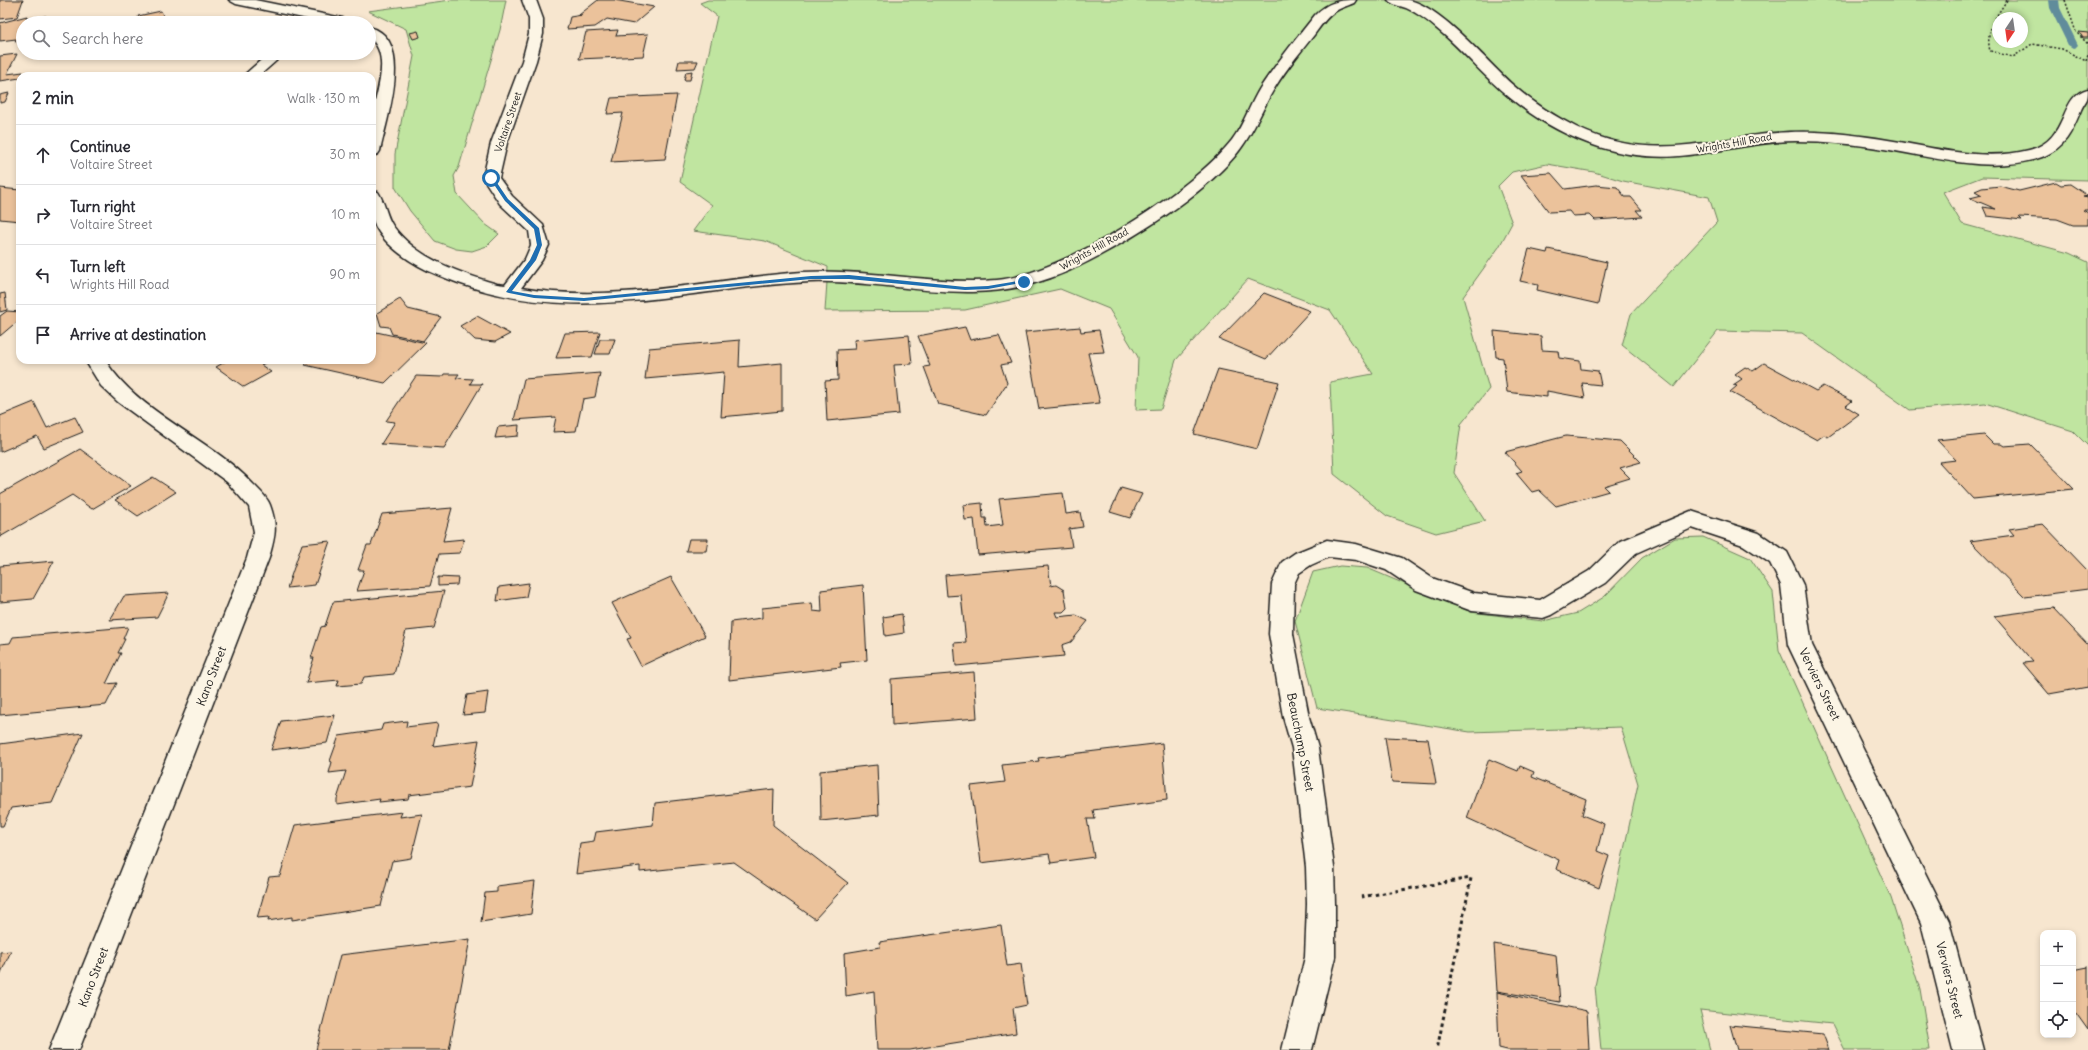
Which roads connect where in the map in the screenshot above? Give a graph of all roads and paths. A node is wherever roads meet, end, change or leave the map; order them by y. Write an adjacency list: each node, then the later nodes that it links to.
1 (236, 0): 7 (street)
2 (529, 0): 17 (street, Voltaire Street)
3 (1349, 0): 17 (street, Wrights Hill Road)
4 (1395, 0): 14 (street, Wrights Hill Road)
5 (2007, 0): 12 (path)
6 (2065, 0): 9 (path)
7 (312, 16)
8 (376, 38): 15 (street)
9 (2088, 44)
10 (2088, 55): 12 (path)
11 (269, 60): 13 (street)
12 (2087, 62)
13 (255, 72)
14 (2088, 93)
15 (376, 131)
16 (376, 211): 17 (street, Wrights Hill Road)
17 (509, 292)
18 (97, 364): 21 (street, Kano Street)
19 (1394, 564): 20 (street, Beauchamp Street); 24 (street, Verviers Street)
20 (1321, 904): 22 (street, Beauchamp Street); 23 (path)
21 (64, 1050)
22 (1297, 1050)
23 (1437, 1050)
24 (1968, 1050)

